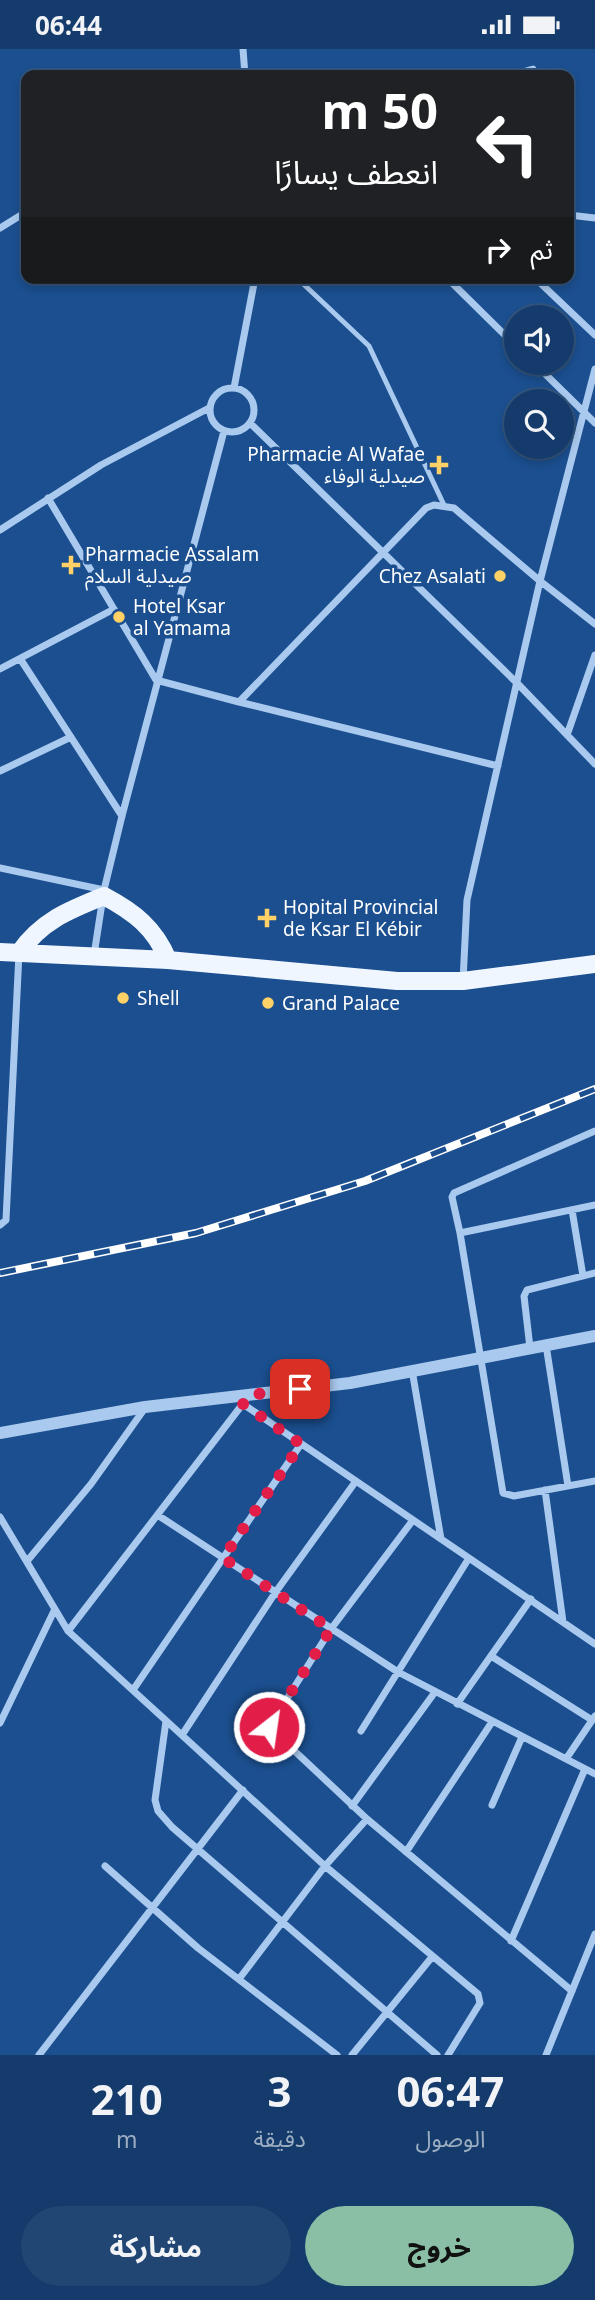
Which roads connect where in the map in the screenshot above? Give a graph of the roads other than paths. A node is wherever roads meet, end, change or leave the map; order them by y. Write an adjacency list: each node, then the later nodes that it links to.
1 (243, 49): 3 (street)
2 (533, 69): 4 (street)
3 (245, 70)
4 (530, 70)
5 (21, 215): 8 (street)
6 (574, 216): 7 (street)
7 (595, 219)
8 (0, 228)
9 (254, 284): 17 (street)
10 (303, 284): 24 (lane)
11 (453, 284): 13 (street)
12 (541, 284): 14 (street)
13 (504, 334)
14 (595, 335)
15 (595, 369): 19 (street)
16 (546, 375): 19 (street)
17 (234, 388): 18 (street); 20 (street)
18 (209, 408): 22 (street); 23 (street)
19 (585, 413): 21 (street); 27 (street)
20 (250, 423): 22 (street); 26 (street)
21 (595, 423)
22 (224, 431): 33 (street)
23 (48, 498): 25 (street); 28 (street)
24 (444, 505): 26 (street); 27 (street)
25 (0, 530)
26 (381, 553): 34 (street); 35 (street)
27 (540, 581): 29 (street); 34 (street)
28 (114, 609): 31 (street); 33 (street)
29 (595, 624)
30 (595, 655): 36 (street)
31 (21, 660): 32 (street); 37 (street)
32 (0, 669)
33 (156, 680): 35 (street); 41 (street)
34 (518, 684): 36 (street); 39 (street)
35 (239, 702): 39 (street)
36 (567, 735): 38 (street)
37 (71, 737): 40 (street); 41 (street)
38 (595, 764)
39 (498, 766): 49 (street)
40 (0, 771)
41 (122, 815): 43 (street)
42 (0, 868): 43 (street)
43 (104, 893): 45 (main road); 46 (street); 47 (main road)
44 (0, 952): 45 (main road)
45 (19, 953): 46 (main road); 51 (street)
46 (93, 955): 47 (main road)
47 (168, 960): 49 (main road)
48 (595, 964): 49 (main road)
49 (463, 981)
50 (0, 1088): 51 (street)
51 (11, 1089): 53 (street)
52 (595, 1131): 57 (street)
53 (3, 1179): 56 (street)
54 (595, 1205): 55 (street)
55 (572, 1210): 57 (street); 59 (street)
56 (0, 1225)
57 (460, 1233): 63 (street)
58 (595, 1273): 59 (street)
59 (583, 1276): 62 (street)
60 (595, 1336): 61 (street)
61 (546, 1345): 62 (street); 71 (street)
62 (530, 1348): 63 (street)
63 (479, 1358): 64 (street); 72 (street)
64 (412, 1370): 65 (street); 76 (street)
65 (246, 1399): 66 (street); 68 (street); 73 (street)
66 (145, 1407): 67 (street); 79 (street)
67 (0, 1433)
68 (301, 1444): 69 (street); 77 (street)
69 (356, 1481): 75 (street); 80 (street)
70 (595, 1481): 71 (street)
71 (568, 1486): 72 (street)
72 (545, 1490): 83 (street)
73 (159, 1516): 77 (street); 85 (street)
74 (0, 1517): 79 (street)
75 (413, 1520): 76 (street); 84 (street)
76 (441, 1539): 78 (street)
77 (223, 1558): 80 (street); 89 (street)
78 (469, 1558): 81 (street); 88 (street)
79 (28, 1560): 82 (street)
80 (275, 1593): 84 (street); 97 (street)
81 (531, 1599): 83 (street); 87 (street)
82 (54, 1611): 85 (street); 95 (street)
83 (563, 1622): 86 (street)
84 (331, 1629): 88 (street); 103 (street)
85 (68, 1631): 89 (street)
86 (595, 1644)
87 (491, 1655): 91 (street); 92 (street)
88 (398, 1672): 90 (street); 96 (street)
89 (133, 1690): 93 (street)
90 (435, 1692): 91 (street); 103 (street)
91 (457, 1704): 94 (street)
92 (594, 1718): 99 (street)
93 (166, 1721): 97 (street); 106 (street)
94 (492, 1722): 98 (street); 107 (street)
95 (0, 1723)
96 (361, 1731)
97 (182, 1735): 102 (street)
98 (522, 1737): 99 (street); 104 (street)
99 (565, 1759): 100 (street)
100 (585, 1769): 101 (street); 113 (street)
101 (595, 1774)
102 (243, 1790): 106 (street); 109 (street)
103 (352, 1805): 105 (street)
104 (492, 1805)
105 (367, 1819): 107 (street); 109 (street)
106 (196, 1848): 110 (street); 111 (street)
107 (406, 1852): 113 (street)
108 (105, 1866): 110 (street)
109 (325, 1866): 111 (street); 114 (street)
110 (151, 1906): 115 (street); 118 (street)
111 (282, 1920): 115 (street); 117 (street)
112 (595, 1934): 116 (street)
113 (511, 1941): 116 (street)
114 (432, 1957): 117 (street); 122 (street)
115 (239, 1979): 119 (street)
116 (572, 1991): 123 (street)
117 (388, 2013): 120 (street); 121 (street)
118 (39, 2055)
119 (337, 2055)
120 (352, 2055)
121 (436, 2055)
122 (448, 2055)
123 (546, 2055)

